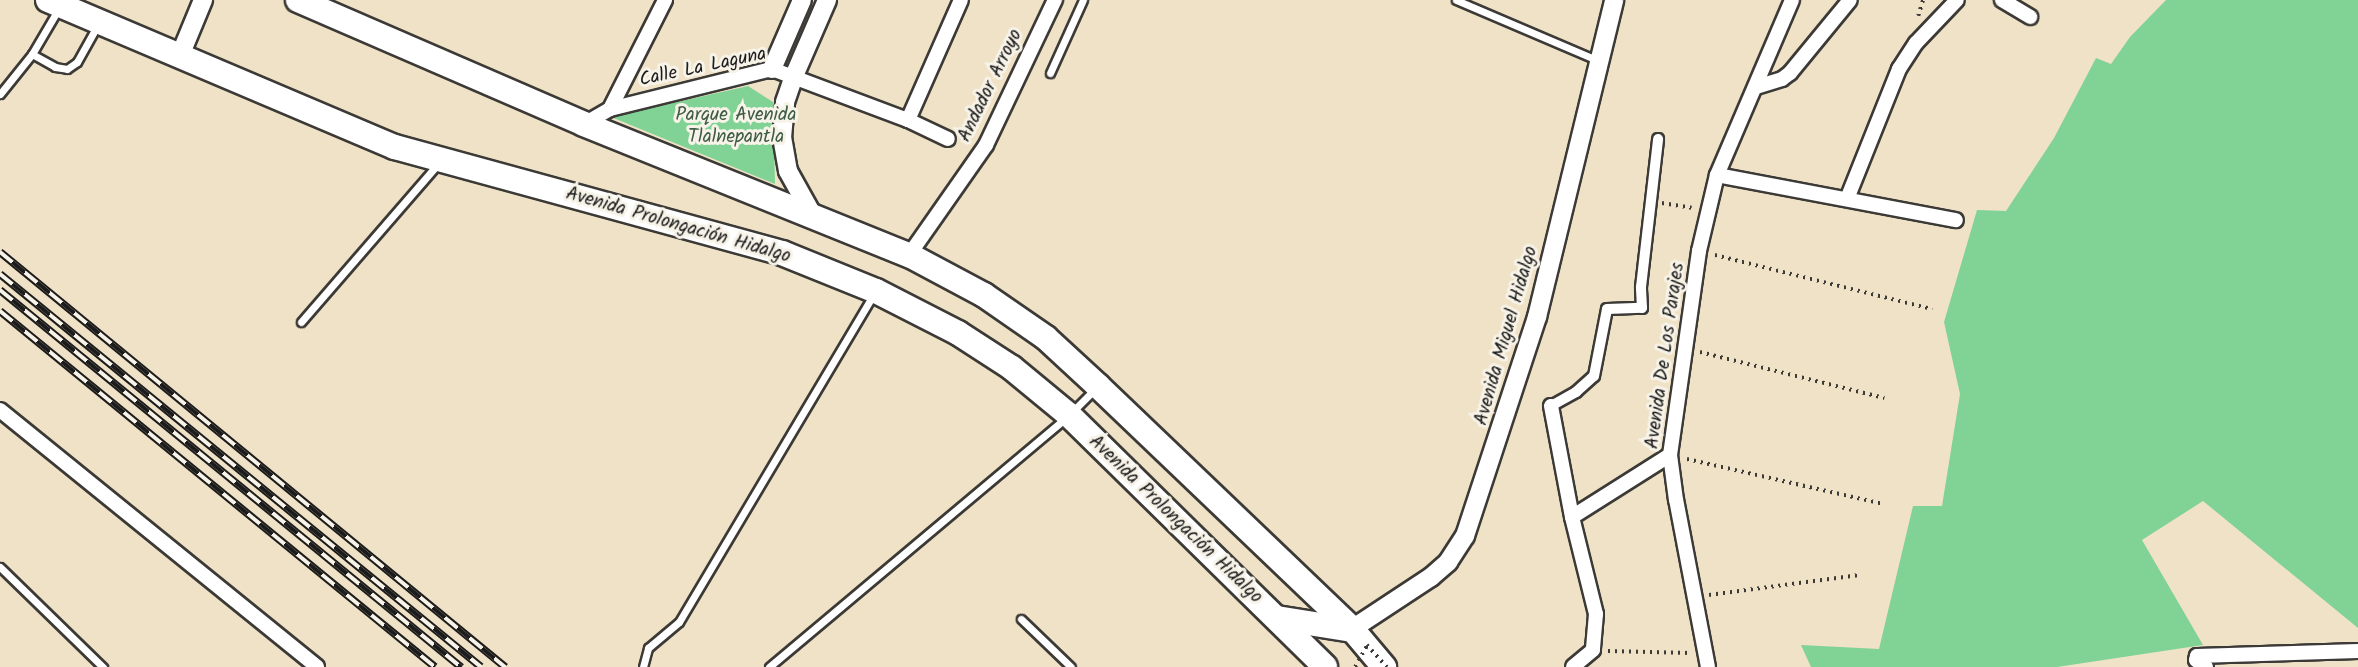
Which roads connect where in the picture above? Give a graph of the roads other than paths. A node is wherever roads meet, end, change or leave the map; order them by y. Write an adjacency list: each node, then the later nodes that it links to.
1 (204, 0): 19 (street)
2 (665, 0): 26 (street)
3 (802, 0): 21 (street)
4 (827, 0): 23 (street)
5 (961, 0): 27 (street)
6 (1055, 0): 36 (street, Andador Arroyo)
7 (1083, 0): 22 (lane)
8 (1456, 0): 20 (lane)
9 (1614, 0): 20 (street, Avenida Miguel Hidalgo)
10 (1792, 0): 24 (street, Avenida De Los Parajes)
11 (1850, 0): 24 (street)
12 (1957, 0): 33 (street)
13 (2002, 0): 16 (street)
14 (311, 3): 28 (highway)
15 (53, 4): 17 (highway, Avenida Prolongación Hidalgo); 18 (lane)
16 (2030, 17)
17 (98, 24): 18 (lane); 19 (highway, Avenida Prolongación Hidalgo)
18 (32, 54): 25 (lane)
19 (179, 58): 31 (highway, Avenida Prolongación Hidalgo)
20 (1598, 60): 48 (street, Avenida Miguel Hidalgo)
21 (772, 69): 23 (street, Calle La Laguna); 26 (street, Calle La Laguna)
22 (1050, 73)
23 (794, 76): 27 (street, Calle La Laguna); 34 (street)
24 (1756, 87): 32 (street, Avenida De Los Parajes)
25 (0, 94)
26 (610, 109): 28 (street, Calle La Laguna)
27 (908, 120): 29 (street, Calle La Laguna)
28 (584, 124): 34 (highway)
29 (948, 139)
30 (1658, 139): 40 (street)
31 (440, 162): 37 (highway, Avenida Prolongación Hidalgo); 38 (lane)
32 (1717, 174): 33 (street); 43 (street, Avenida De Los Parajes)
33 (1847, 199): 35 (street)
34 (813, 216): 36 (highway)
35 (1956, 220)
36 (909, 255): 39 (highway)
37 (876, 291): 42 (highway, Avenida Prolongación Hidalgo); 55 (lane)
38 (301, 322)
39 (1098, 386): 42 (lane); 48 (highway)
40 (1551, 405): 44 (street)
41 (0, 410): 54 (street)
42 (1069, 415): 46 (highway, Avenida Prolongación Hidalgo); 56 (lane)
43 (1670, 455): 44 (street); 50 (street, Avenida De Los Parajes)
44 (1572, 517): 60 (street)
45 (0, 567): 53 (lane)
46 (1277, 618): 48 (highway); 52 (highway, Avenida Prolongación Hidalgo)
47 (1021, 619): 57 (lane)
48 (1352, 629): 58 (highway); 59 (highway)
49 (2358, 651): 51 (street)
50 (1706, 660)
51 (2201, 662)
52 (1321, 666)
53 (103, 667)
54 (317, 667)
55 (643, 667)
56 (769, 667)
57 (1071, 667)
58 (1368, 667)
59 (1386, 667)
60 (1573, 667)

